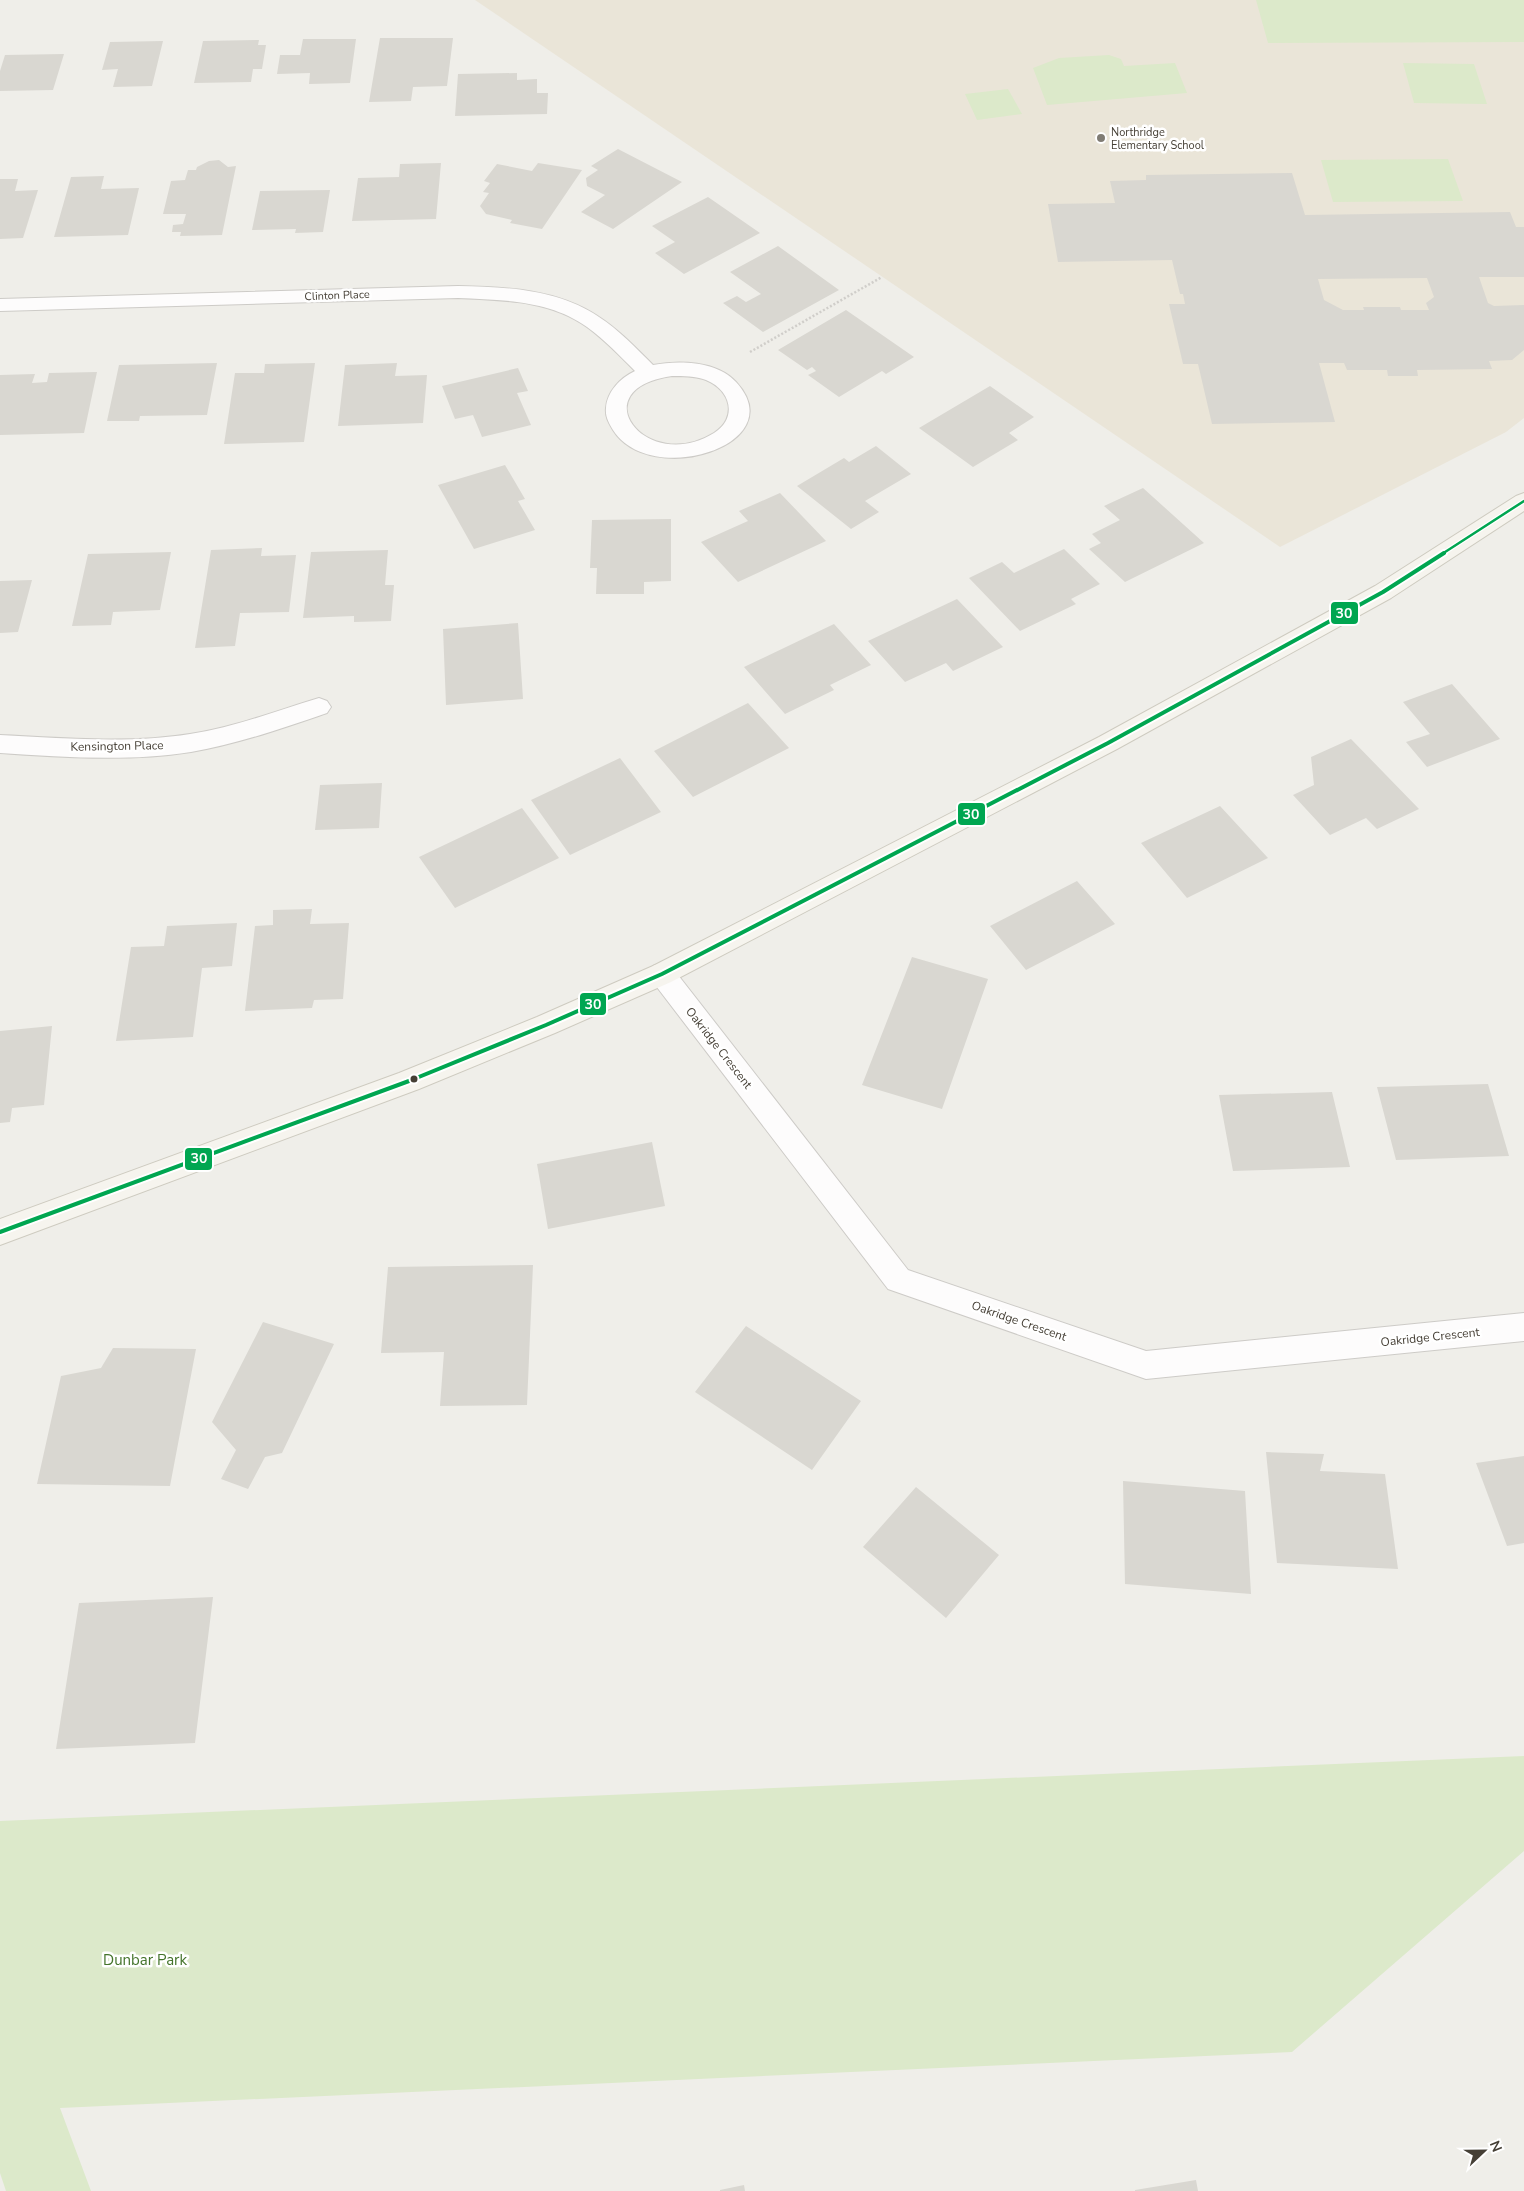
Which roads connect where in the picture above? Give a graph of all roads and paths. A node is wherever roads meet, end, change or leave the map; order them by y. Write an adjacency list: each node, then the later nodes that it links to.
1 (882, 277): 4 (path)
2 (0, 305): 3 (street, Clinton Place)
3 (649, 374): 4 (street); 4 (street)
4 (718, 378)
5 (1524, 502): 8 (street)
6 (319, 707): 7 (street, Kensington Place)
7 (0, 744)
8 (662, 974): 9 (street); 10 (street, Oakridge Crescent)
9 (0, 1232)
10 (1524, 1327)

